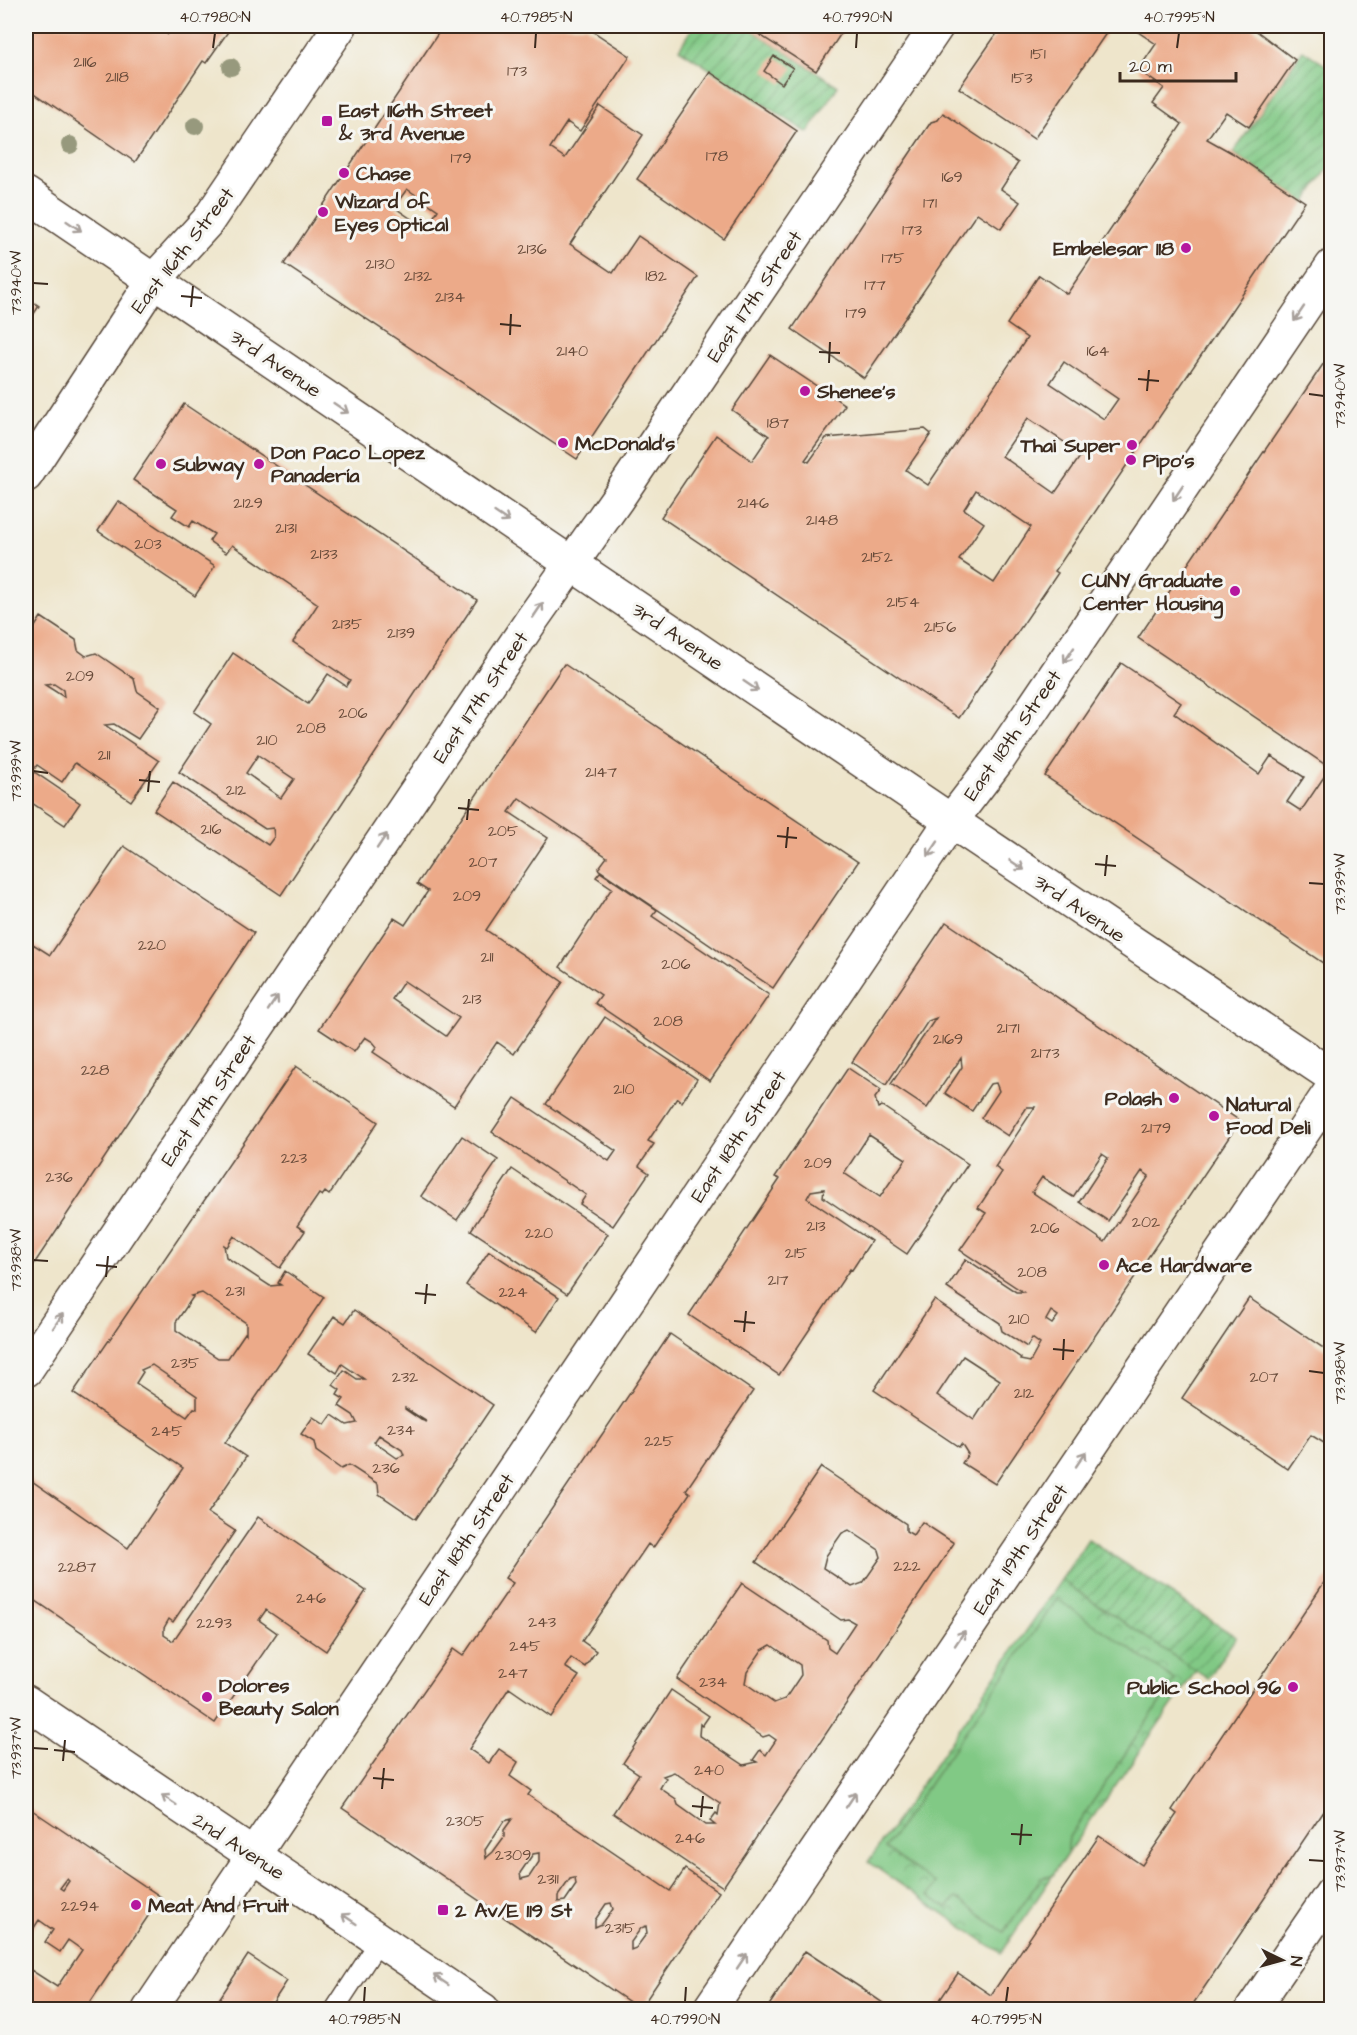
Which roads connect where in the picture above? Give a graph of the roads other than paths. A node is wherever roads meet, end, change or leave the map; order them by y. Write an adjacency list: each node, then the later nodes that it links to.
1 (340, 26): 5 (street, East 116th Street)
2 (937, 26): 7 (street, East 117th Street)
3 (26, 194): 5 (street, 3rd Avenue, one-way to 5)
4 (1332, 266): 8 (street, East 118th Street, one-way to 8)
5 (154, 280): 6 (street, East 116th Street); 7 (street, 3rd Avenue, one-way to 7)
6 (26, 475)
7 (570, 563): 8 (street, 3rd Avenue, one-way to 8); 11 (street, East 117th Street, one-way to 7)
8 (951, 821): 9 (street, 3rd Avenue, one-way to 9); 13 (street, East 118th Street, one-way to 13)
9 (1332, 1076)
10 (1332, 1089): 19 (street, East 119th Street, one-way to 10)
11 (26, 1370)
12 (26, 1702): 13 (street, 2nd Avenue, one-way to 12)
13 (253, 1855): 15 (street, 2nd Avenue, one-way to 13); 16 (street, East 118th Street)
14 (1332, 1893): 20 (street)
15 (380, 1940): 17 (lane); 18 (street, 2nd Avenue, one-way to 15)
16 (148, 2010)
17 (334, 2010)
18 (483, 2010)
19 (709, 2010)
20 (1252, 2010)

